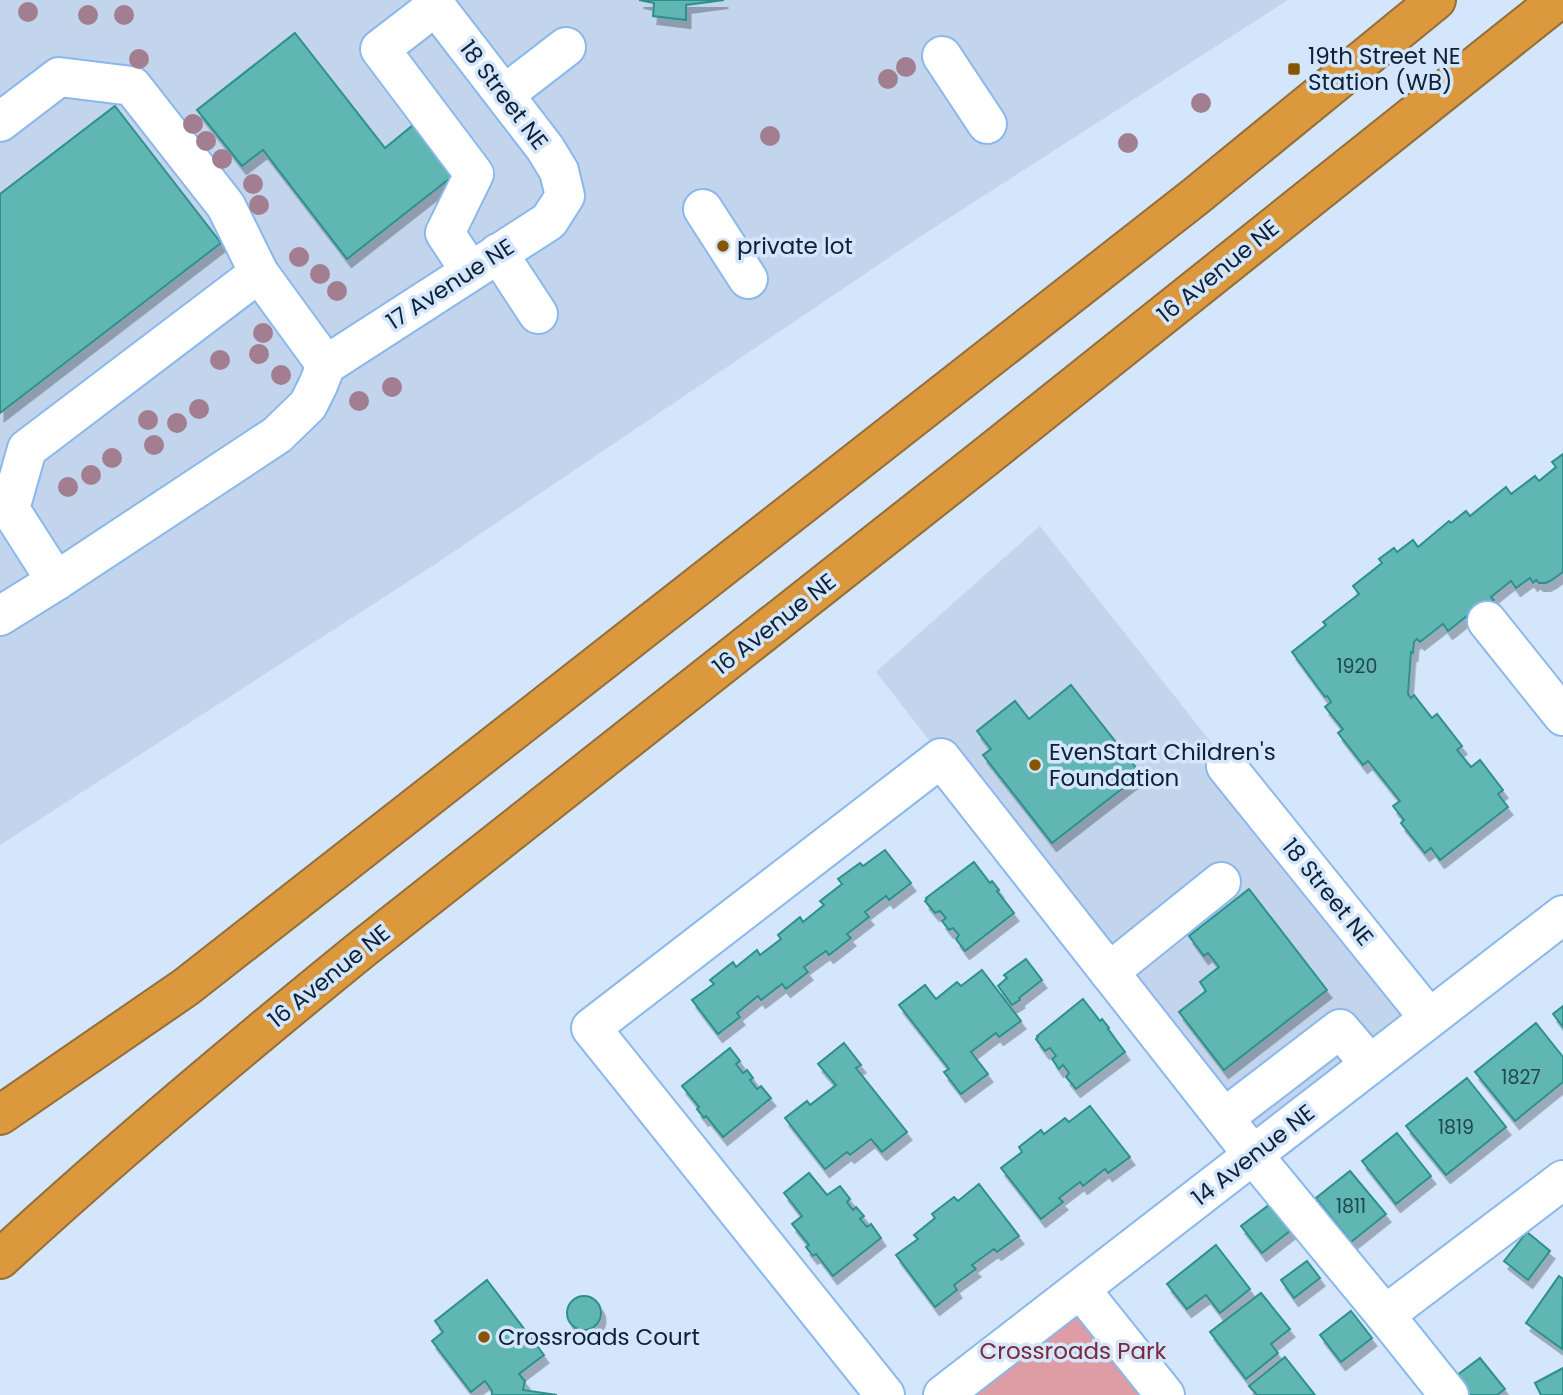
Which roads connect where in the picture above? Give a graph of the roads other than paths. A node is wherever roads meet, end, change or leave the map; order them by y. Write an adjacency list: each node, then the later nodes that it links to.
1 (1436, 0): 26 (highway)
2 (433, 3): 6 (street, 18 Street NE); 11 (street)
3 (1553, 9): 30 (highway, 16 Avenue NE)
4 (566, 47): 6 (street)
5 (942, 56): 8 (street)
6 (505, 94): 9 (street, 18 Street NE)
7 (0, 122): 12 (street)
8 (987, 124)
9 (565, 196): 11 (street, 17 Avenue NE)
10 (703, 209): 13 (street)
11 (484, 262): 14 (street); 15 (street, 17 Avenue NE)
12 (258, 273): 15 (street); 16 (street)
13 (748, 279)
14 (538, 314)
15 (326, 365): 16 (street)
16 (56, 581): 17 (street)
17 (0, 616)
18 (1487, 621): 19 (street)
19 (1563, 716)
20 (1226, 766): 24 (street, 18 Street NE)
21 (1221, 882): 23 (street)
22 (1563, 915): 24 (street, 14 Avenue NE)
23 (1109, 972): 27 (street); 33 (street)
24 (1429, 1018): 25 (street, 14 Avenue NE)
25 (1370, 1063): 27 (street); 28 (street, 14 Avenue NE)
26 (0, 1115)
27 (1224, 1118): 28 (street)
28 (1253, 1155): 31 (street, 14 Avenue NE); 32 (street)
29 (1563, 1180): 32 (street)
30 (0, 1259)
31 (1081, 1290): 34 (street, 14 Avenue NE); 35 (street)
32 (1385, 1315): 36 (street)
33 (885, 1395)
34 (943, 1395)
35 (1165, 1395)
36 (1449, 1395)

